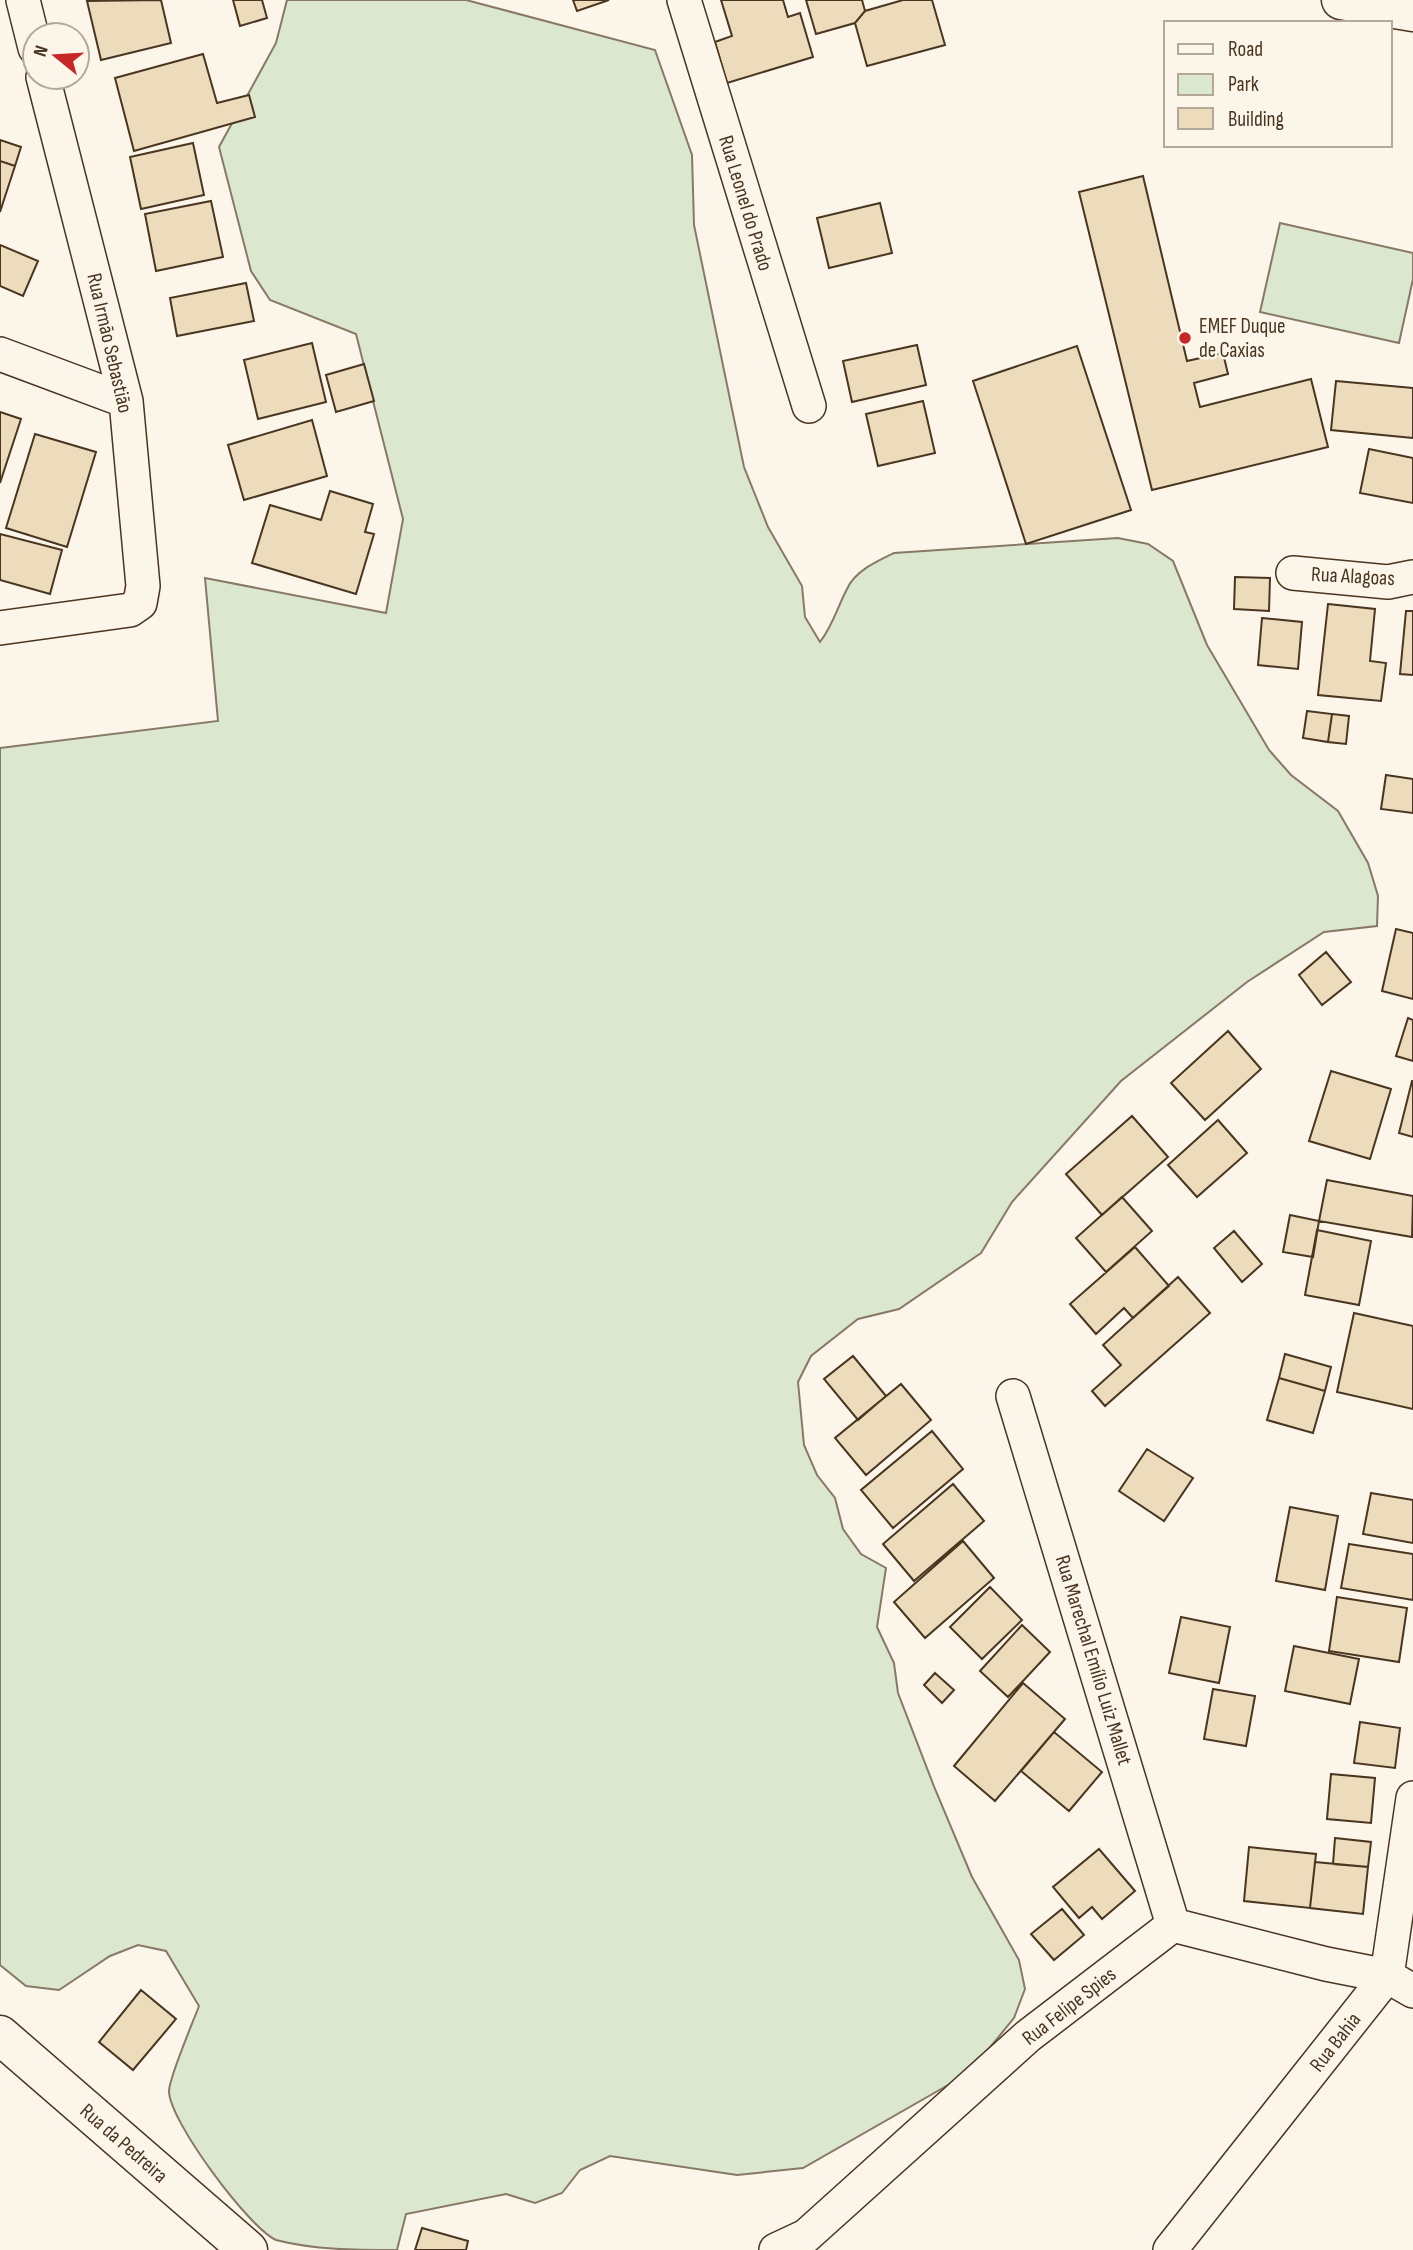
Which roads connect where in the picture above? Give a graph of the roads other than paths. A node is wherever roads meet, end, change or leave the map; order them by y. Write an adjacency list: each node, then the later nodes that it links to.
1 (23, 0): 3 (street)
2 (684, 0): 7 (street, Rua Leonel do Prado)
3 (28, 21)
4 (47, 91): 6 (street, Rua Irmão Sebastião)
5 (0, 354): 6 (street)
6 (126, 401): 10 (street, Rua Irmão Sebastião)
7 (809, 406)
8 (1293, 573): 9 (street, Rua Alagoas)
9 (1413, 577)
10 (0, 628)
11 (1013, 1396): 13 (street, Rua Marechal Emílio Luiz Mallet)
12 (1413, 1798): 14 (street)
13 (1173, 1925): 14 (street); 17 (street, Rua Felipe Spies)
14 (1400, 1984): 18 (street, Rua Bahia)
15 (0, 2035): 16 (street, Rua da Pedreira)
16 (248, 2250)
17 (776, 2250)
18 (1170, 2250)

